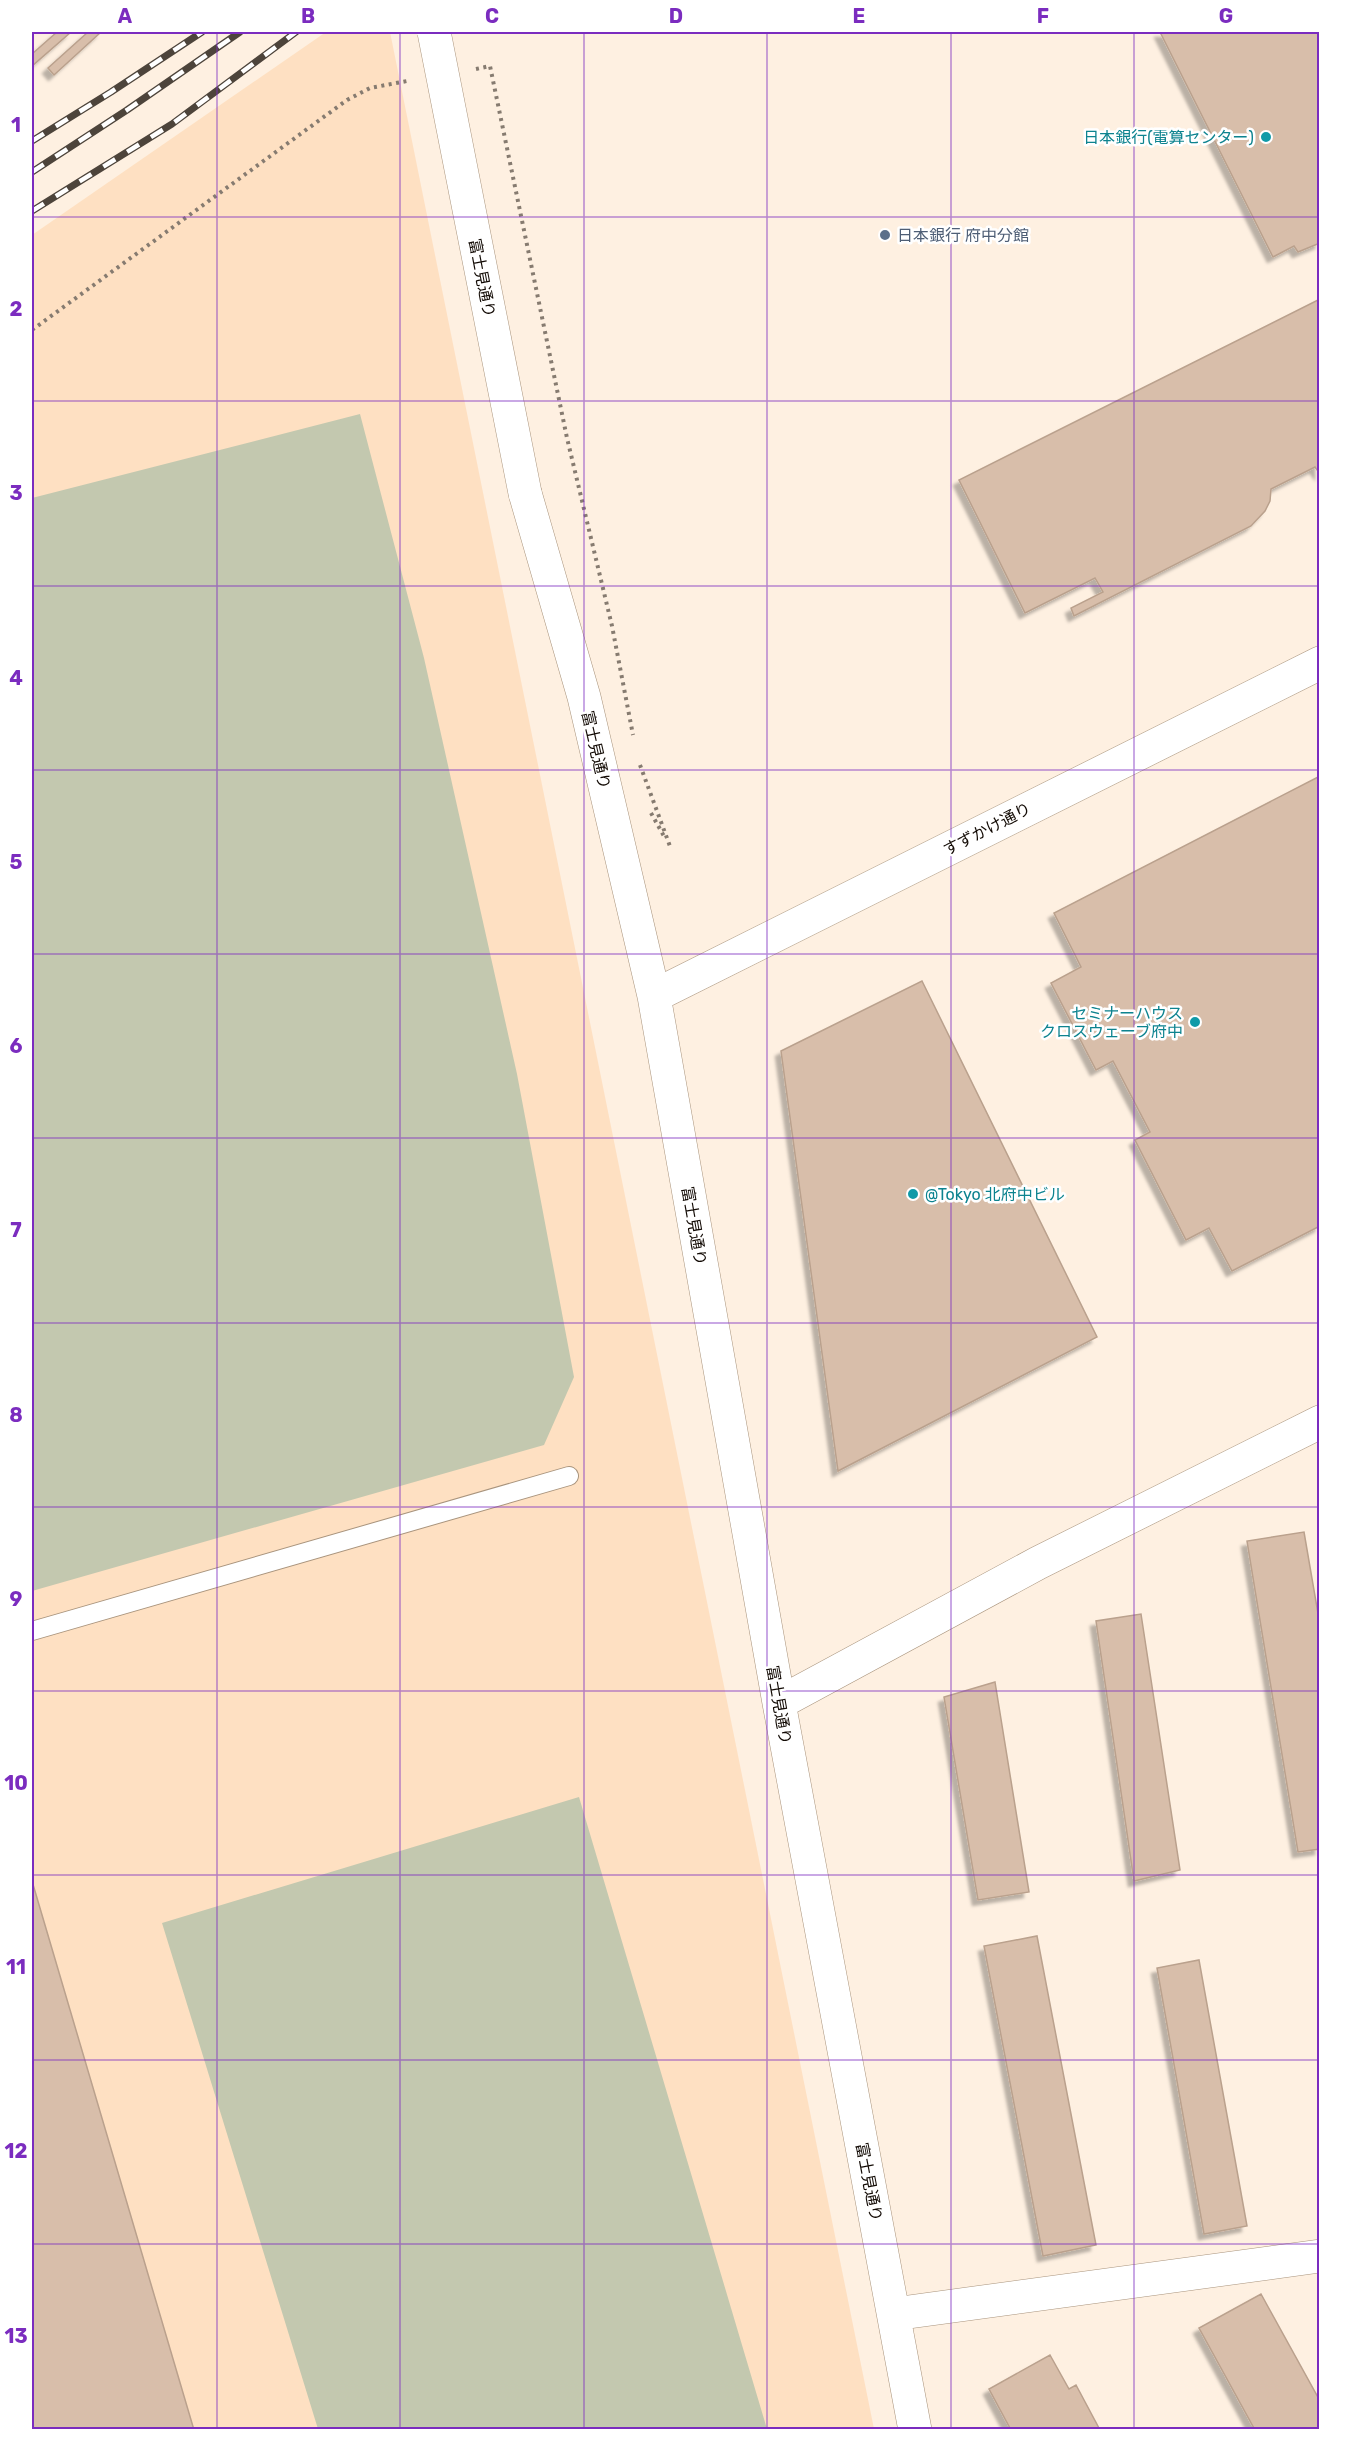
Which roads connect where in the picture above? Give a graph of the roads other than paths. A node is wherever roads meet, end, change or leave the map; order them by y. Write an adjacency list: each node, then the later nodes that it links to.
1 (434, 32): 3 (street, 富士見通り, bridge)
2 (1320, 663): 3 (street, すずかけ通り)
3 (654, 996): 7 (street, 富士見通り)
4 (1320, 1422): 7 (street)
5 (569, 1476): 6 (lane)
6 (32, 1631)
7 (778, 1703): 9 (street, 富士見通り)
8 (1320, 2256): 9 (street)
9 (894, 2314): 10 (street, 富士見通り)
10 (915, 2430)

